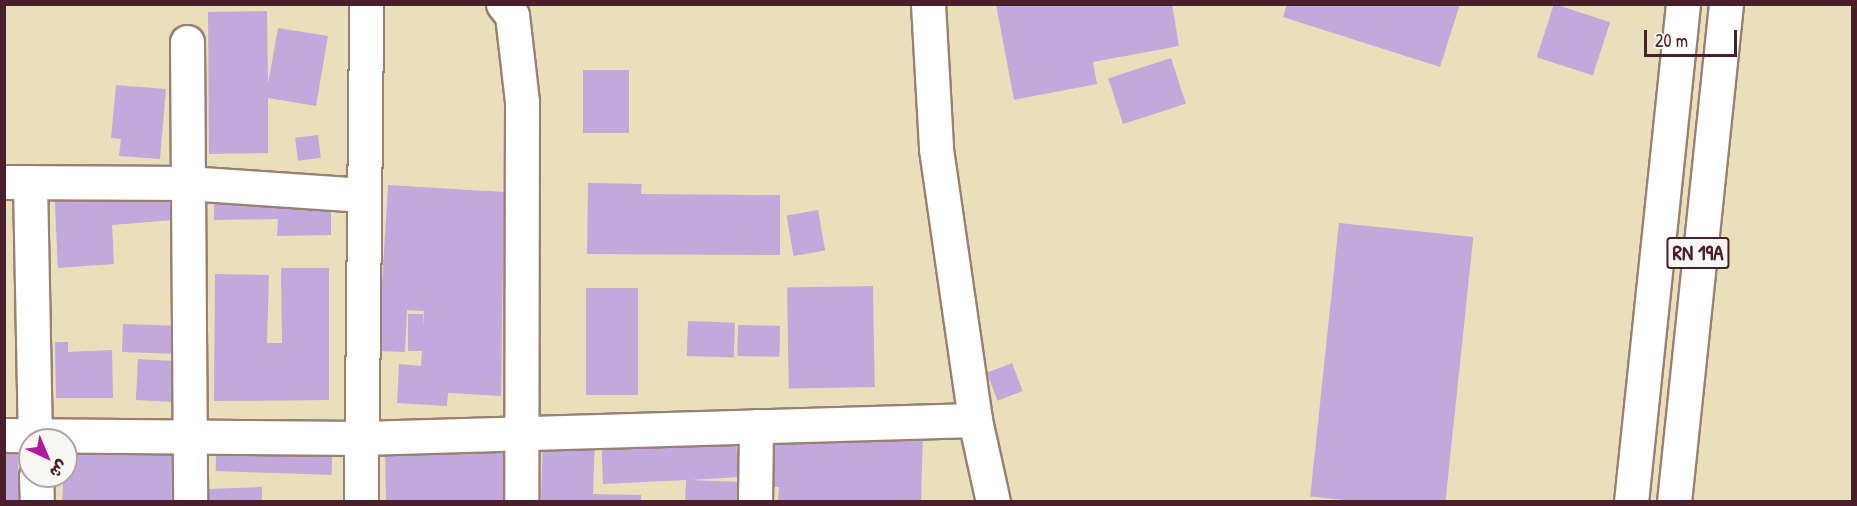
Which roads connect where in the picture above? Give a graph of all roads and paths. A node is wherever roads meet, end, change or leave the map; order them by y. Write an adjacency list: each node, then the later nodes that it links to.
1 (366, 4): 9 (street)
2 (503, 4): 13 (street)
3 (928, 4): 10 (street)
4 (1683, 4): 22 (street, RN 19A)
5 (1726, 4): 23 (street, RN 19A)
6 (187, 42): 8 (street)
7 (17, 182): 8 (street); 12 (street)
8 (187, 183): 9 (street); 14 (street)
9 (364, 195): 16 (street)
10 (975, 420): 11 (street); 21 (street)
11 (756, 426): 13 (street); 20 (street)
12 (25, 428)
13 (522, 433): 16 (street); 19 (street)
14 (188, 436): 15 (street); 16 (street); 17 (street)
15 (78, 437)
16 (362, 438): 18 (street)
17 (190, 501)
18 (361, 501)
19 (521, 501)
20 (755, 501)
21 (993, 501)
22 (1631, 501)
23 (1674, 501)

